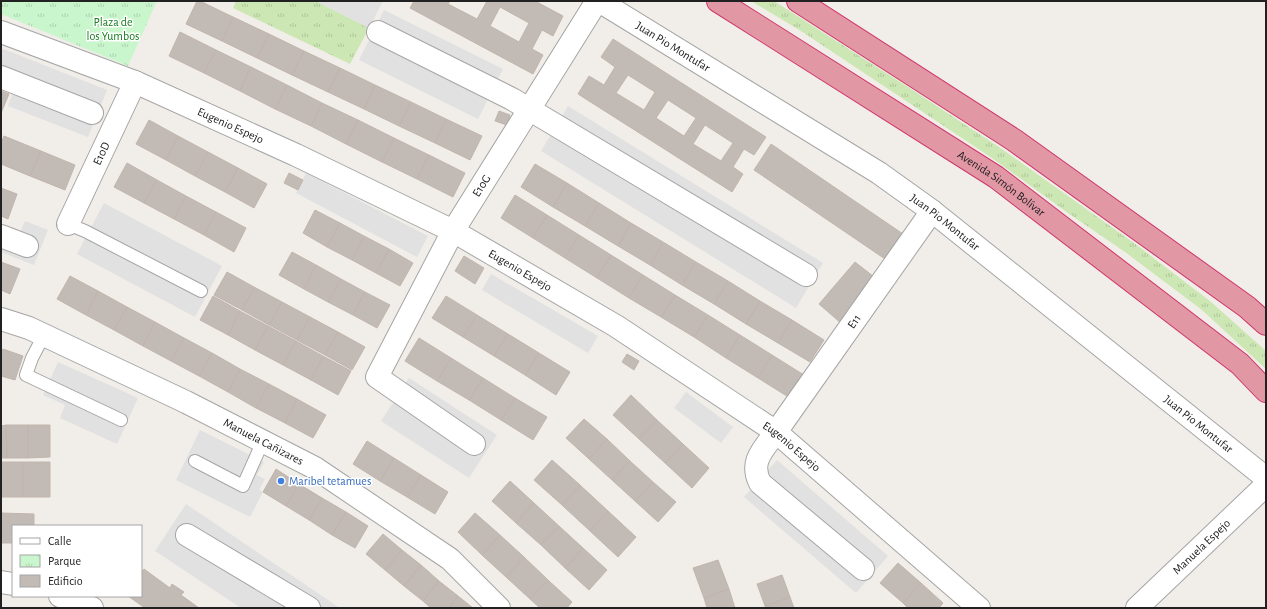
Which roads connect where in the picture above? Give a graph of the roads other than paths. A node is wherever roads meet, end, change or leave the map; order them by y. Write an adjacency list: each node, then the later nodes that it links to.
1 (598, 1): 8 (street, E10G); 10 (street, Juan Pio Montufar)
2 (718, 1): 20 (highway, Avenida Simón Bolívar)
3 (798, 1): 18 (highway)
4 (1, 32): 7 (street, Eugenio Espejo)
5 (378, 32): 8 (street)
6 (1, 77): 9 (street)
7 (135, 82): 11 (street, E10D); 12 (street, Eugenio Espejo)
8 (529, 109): 12 (street, E10G); 15 (street)
9 (92, 112)
10 (932, 211): 22 (street, E11); 26 (street, Juan Pio Montufar)
11 (68, 224): 16 (lane)
12 (453, 231): 22 (street, Eugenio Espejo); 24 (street, E10G)
13 (1, 236): 14 (street)
14 (27, 246)
15 (806, 275)
16 (201, 291)
17 (1, 319): 19 (street, Manuela Cañizares)
18 (1266, 324)
19 (44, 335): 21 (lane); 23 (street, Manuela Cañizares)
20 (1266, 391)
21 (121, 420)
22 (776, 432): 29 (street, E11); 36 (street, Eugenio Espejo)
23 (263, 442): 25 (lane); 35 (street, Manuela Cañizares)
24 (474, 444)
25 (195, 461)
26 (1266, 478)
27 (1266, 485): 37 (street, Manuela Espejo)
28 (187, 535): 34 (street)
29 (863, 569)
30 (1, 582): 31 (street)
31 (12, 584)
32 (63, 597): 33 (street)
33 (92, 608)
34 (309, 608)
35 (499, 608)
36 (980, 608)
37 (1137, 608)

